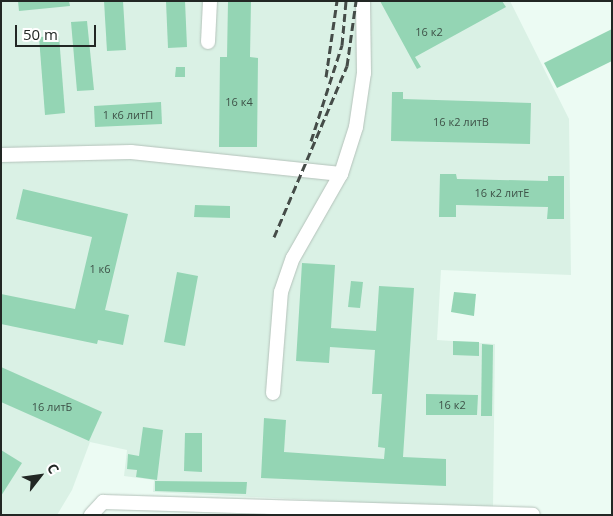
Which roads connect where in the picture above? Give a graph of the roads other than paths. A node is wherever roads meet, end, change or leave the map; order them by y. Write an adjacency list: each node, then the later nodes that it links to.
1 (210, 1): 3 (street)
2 (364, 1): 5 (street)
3 (208, 42)
4 (1, 155): 5 (street)
5 (341, 174): 6 (street)
6 (273, 393)
7 (91, 515): 8 (street)
8 (533, 515)

